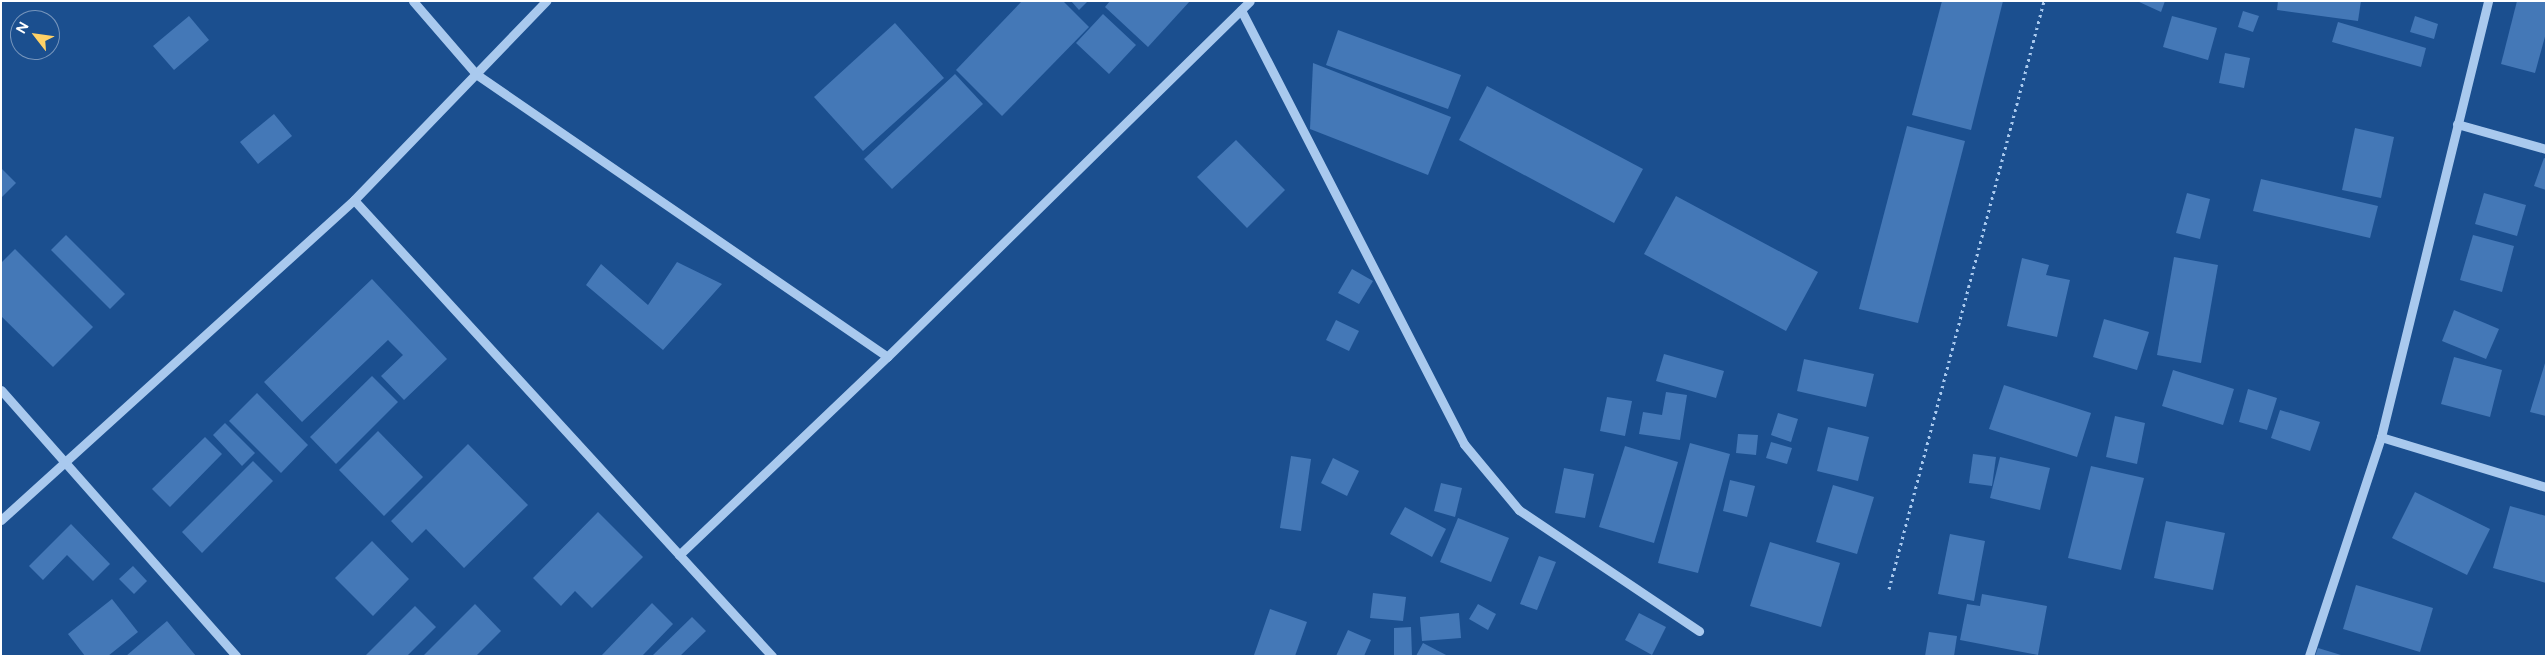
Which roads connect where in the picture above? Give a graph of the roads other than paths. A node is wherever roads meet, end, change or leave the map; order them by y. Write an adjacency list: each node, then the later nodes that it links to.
1 (413, 1): 6 (street)
2 (546, 1): 6 (street)
3 (1250, 1): 5 (street)
4 (2488, 1): 7 (street)
5 (1241, 10): 10 (street); 17 (street)
6 (476, 74): 9 (street); 10 (street)
7 (2457, 124): 8 (street); 12 (street)
8 (2546, 149)
9 (354, 200): 13 (street); 16 (street)
10 (887, 358): 16 (street)
11 (1, 390): 13 (street)
12 (2381, 437): 14 (street); 20 (street)
13 (64, 463): 15 (street); 18 (street)
14 (2546, 487)
15 (1, 520)
16 (679, 554): 19 (street)
17 (1699, 631)
18 (236, 656)
19 (772, 656)
20 (2309, 656)

